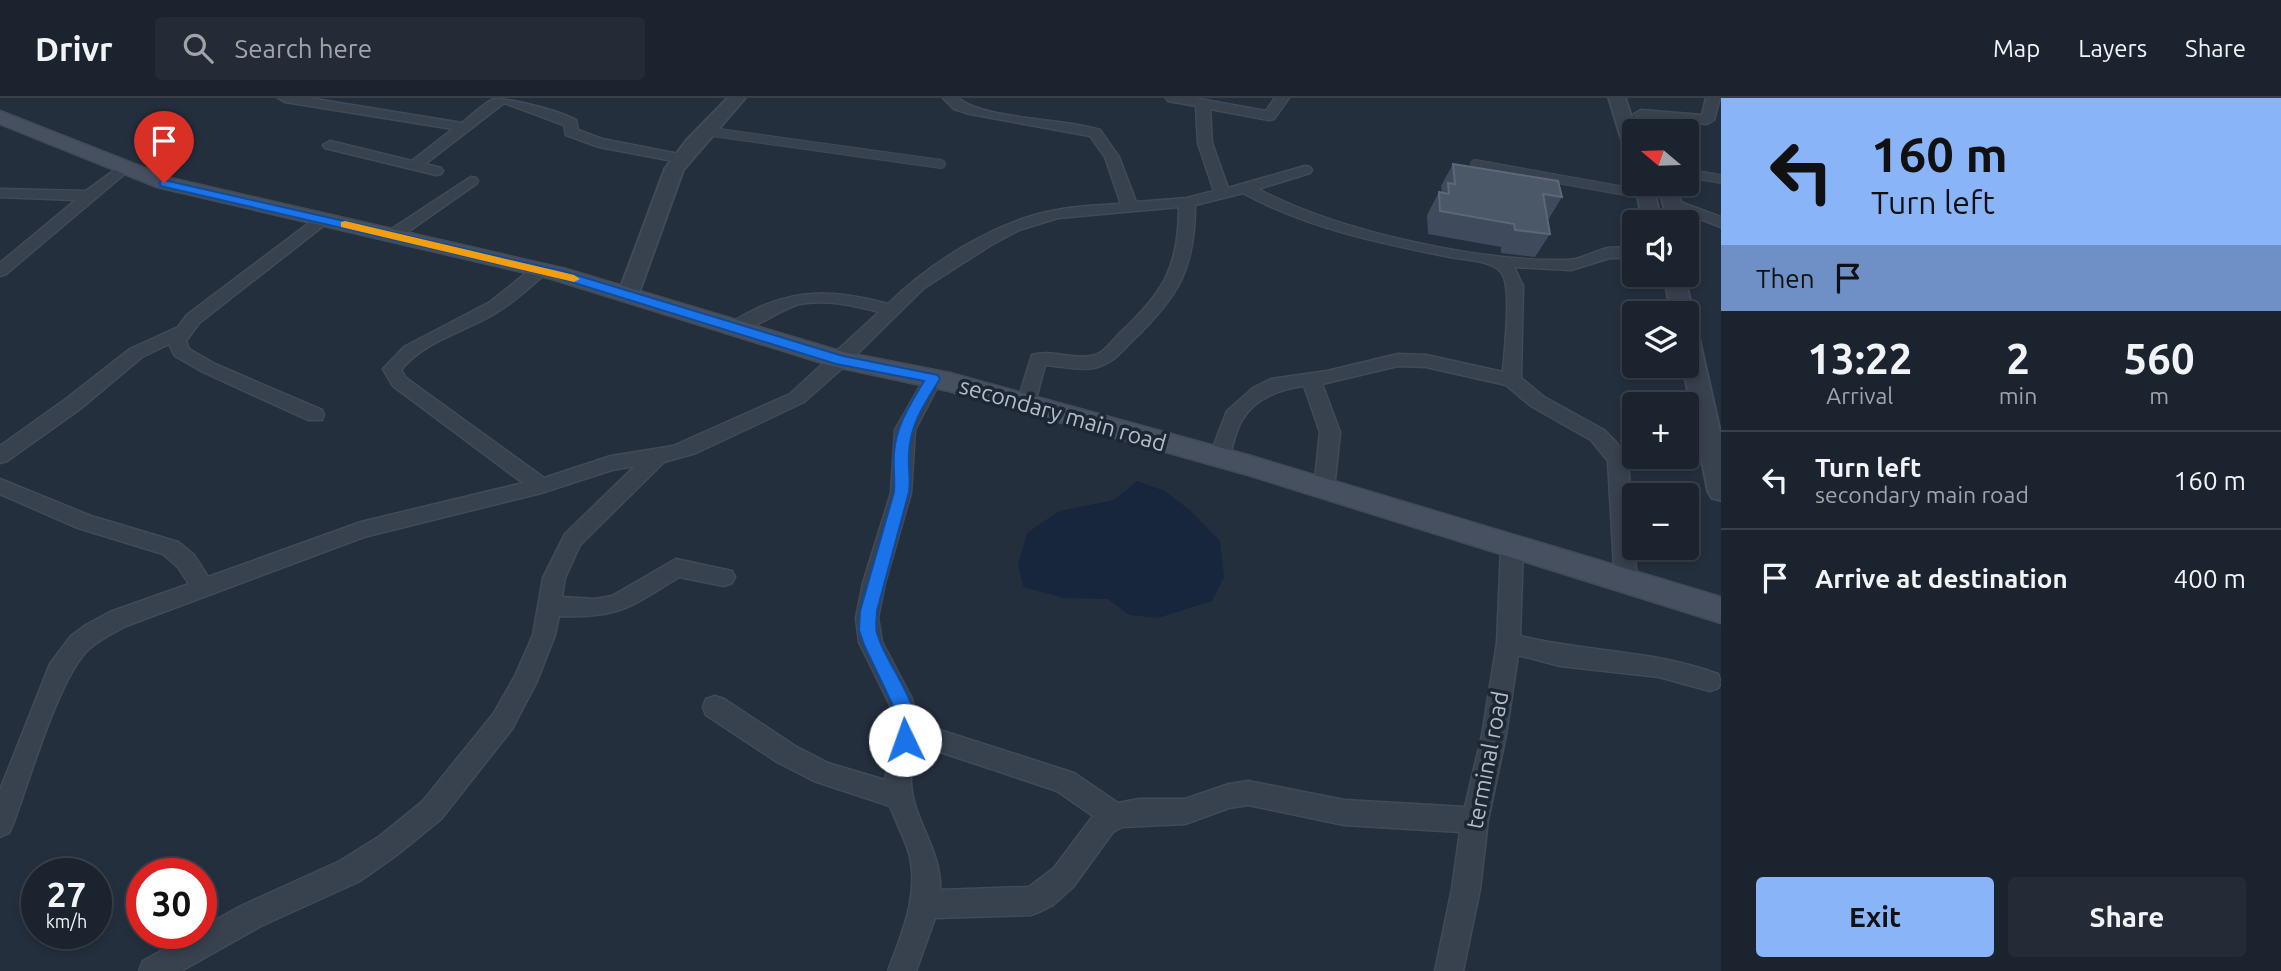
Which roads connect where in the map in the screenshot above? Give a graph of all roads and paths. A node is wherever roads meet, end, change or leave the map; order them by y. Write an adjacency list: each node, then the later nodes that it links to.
1 (285, 98): 12 (street)
2 (502, 98): 12 (street); 15 (street)
3 (737, 98): 13 (street)
4 (950, 98): 32 (street)
5 (1173, 98): 9 (street)
6 (1282, 98): 9 (street)
7 (1617, 98): 11 (street)
8 (1713, 98): 11 (street)
9 (1203, 105): 27 (street)
10 (0, 117): 19 (main road, secondary main road)
11 (1636, 118)
12 (464, 127): 18 (street)
13 (705, 131): 15 (street); 16 (lane)
14 (330, 145): 18 (street)
15 (684, 159): 40 (street)
16 (941, 164)
17 (1475, 164): 25 (lane)
18 (414, 166): 21 (street)
19 (124, 167): 29 (street); 33 (main road, secondary main road)
20 (1305, 170): 26 (street)
21 (436, 171)
22 (1699, 175): 23 (lane)
23 (1721, 179)
24 (471, 181): 35 (street)
25 (1622, 186)
26 (1244, 188): 27 (street); 37 (street)
27 (1222, 192): 31 (street)
28 (0, 193): 29 (street)
29 (89, 196): 39 (street)
30 (1674, 196): 34 (street)
31 (1188, 202): 32 (street); 49 (street)
32 (1130, 209): 41 (street)
33 (322, 220): 35 (main road, secondary main road); 43 (street)
34 (1721, 222)
35 (393, 235): 38 (main road, secondary main road)
36 (1622, 253): 37 (street)
37 (1494, 261): 48 (street)
38 (540, 270): 40 (main road, secondary main road); 55 (street)
39 (0, 271)
40 (628, 296): 42 (main road, secondary main road)
41 (891, 310): 42 (street); 44 (street)
42 (736, 328): 44 (main road, secondary main road)
43 (181, 332): 50 (street); 51 (street)
44 (841, 360): 46 (main road, secondary main road); 52 (street)
45 (1697, 378): 57 (street)
46 (933, 379): 49 (main road, secondary main road); 67 (street)
47 (1311, 379): 48 (street); 53 (street); 56 (street)
48 (1513, 380): 60 (street)
49 (1026, 403): 53 (main road, secondary main road)
50 (315, 415)
51 (0, 456)
52 (659, 456): 55 (street); 62 (street)
53 (1219, 458): 56 (main road, secondary main road)
54 (0, 486): 61 (street)
55 (541, 486): 61 (street)
56 (1324, 489): 58 (main road, secondary main road)
57 (1721, 491)
58 (1512, 548): 60 (main road, secondary main road); 64 (street, terminal road)
59 (724, 577): 62 (street)
60 (1626, 583): 63 (main road, secondary main road)
61 (202, 588): 71 (street)
62 (549, 606): 74 (street)
63 (1721, 610)
64 (1508, 643): 65 (street); 70 (street, terminal road)
65 (1710, 681)
66 (715, 707): 68 (street)
67 (906, 730): 68 (street); 69 (street)
68 (900, 797): 72 (street)
69 (1114, 816): 70 (street); 72 (street)
70 (1475, 820): 73 (street, terminal road)
71 (0, 824)
72 (925, 904): 75 (street)
73 (1452, 969)
74 (153, 971)
75 (902, 971)

